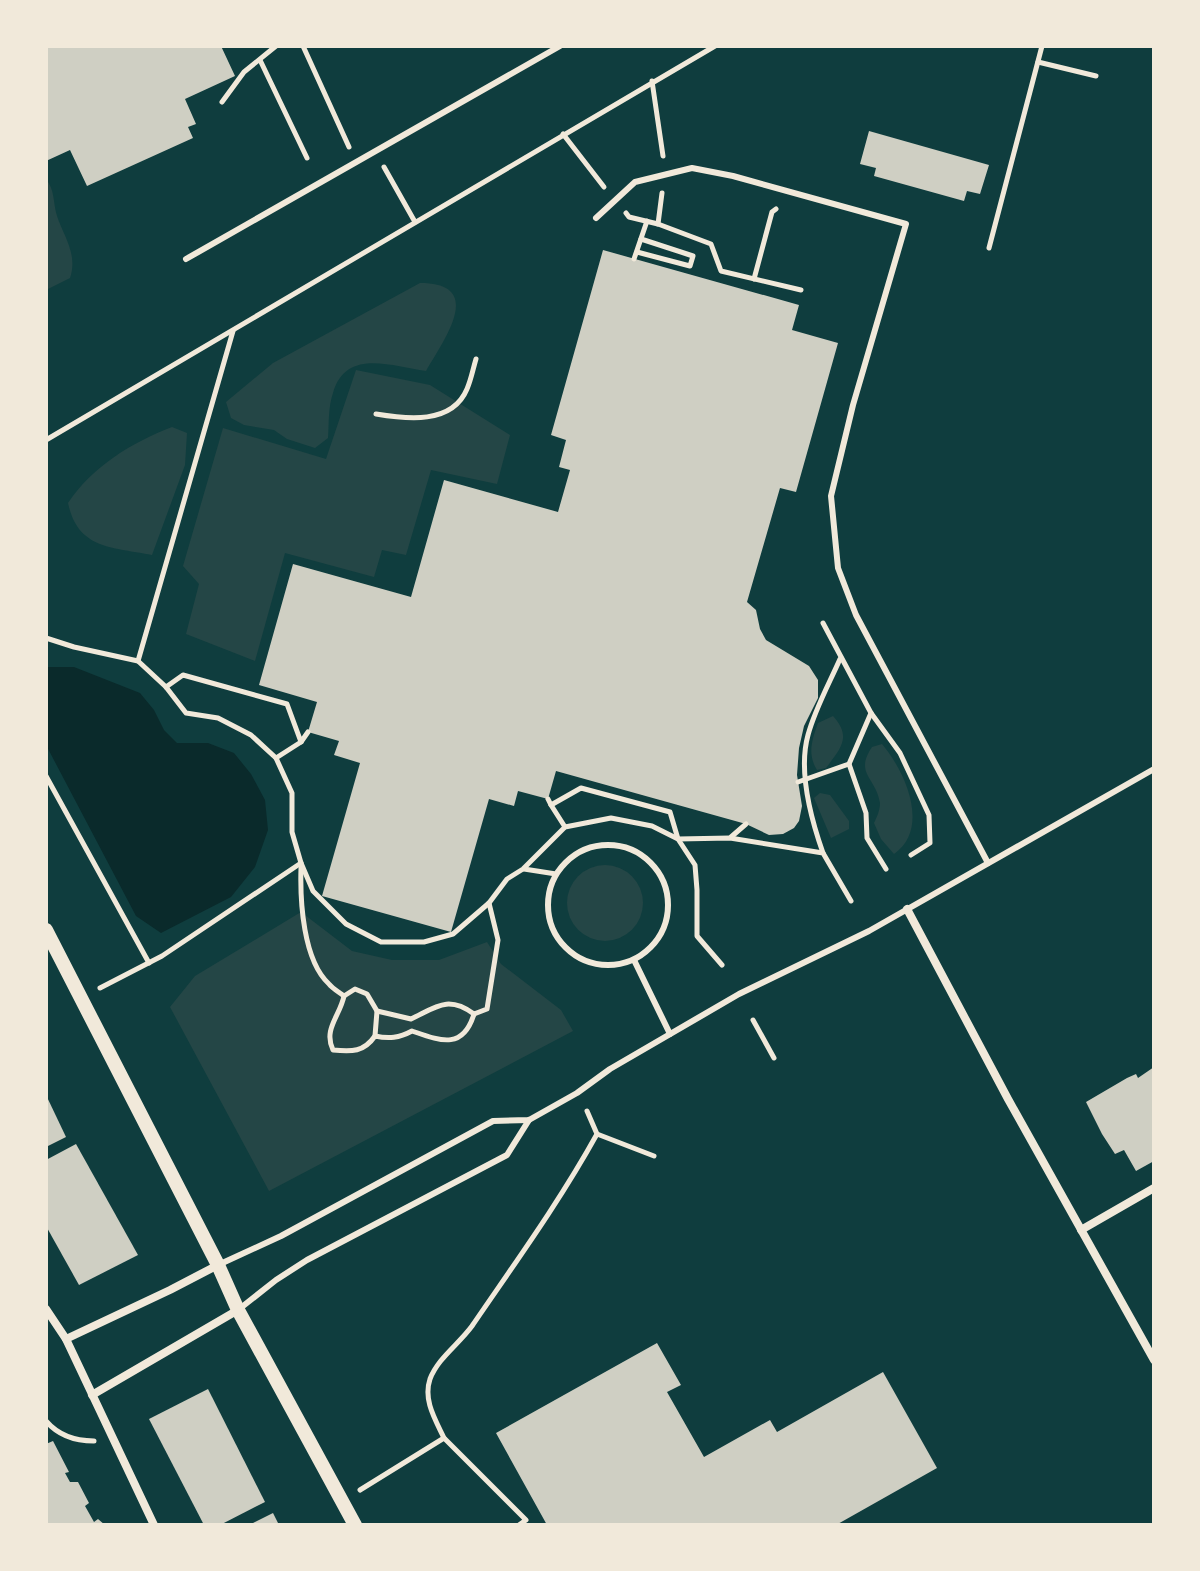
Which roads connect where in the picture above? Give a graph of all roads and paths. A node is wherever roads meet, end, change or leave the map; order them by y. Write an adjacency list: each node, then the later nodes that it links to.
1 (276, 46): 8 (path)
2 (303, 46): 14 (path)
3 (560, 46): 14 (lane)
4 (695, 46): 7 (path)
5 (715, 46): 7 (path)
6 (1042, 46): 9 (path)
7 (699, 54): 12 (path)
8 (260, 60): 11 (path); 13 (path)
9 (1038, 62): 10 (path); 22 (path)
10 (1096, 76)
11 (222, 102)
12 (563, 134): 17 (path); 20 (path)
13 (307, 158)
14 (356, 162): 24 (lane)
15 (382, 165): 20 (path)
16 (805, 197): 17 (lane); 26 (path); 53 (lane)
17 (614, 201): 18 (lane); 19 (path)
18 (596, 218)
19 (647, 221): 21 (path); 26 (path)
20 (415, 222): 28 (path)
21 (641, 239): 23 (path); 23 (path)
22 (989, 248)
23 (637, 252): 25 (path)
24 (186, 259)
25 (634, 259)
26 (754, 279): 27 (path)
27 (801, 290)
28 (233, 331): 31 (path); 35 (path)
29 (476, 359): 30 (path)
30 (376, 414)
31 (46, 440)
32 (823, 623): 34 (path)
33 (46, 638): 35 (path)
34 (840, 658): 37 (path); 44 (path)
35 (138, 661): 36 (path)
36 (166, 687): 39 (path); 40 (path)
37 (871, 713): 41 (path); 51 (path)
38 (308, 732): 39 (path)
39 (301, 742): 40 (path)
40 (276, 758): 52 (path)
41 (849, 764): 44 (path); 55 (path)
42 (1154, 769): 53 (lane)
43 (46, 776): 62 (path)
44 (806, 778): 45 (path); 50 (path)
45 (798, 782)
46 (746, 824): 48 (path)
47 (565, 827): 49 (path); 49 (path); 54 (path)
48 (730, 838): 49 (path); 50 (path)
49 (678, 839): 63 (path)
50 (823, 853): 57 (path)
51 (911, 855)
52 (301, 863): 58 (path); 62 (path); 64 (path)
53 (988, 863): 59 (lane)
54 (523, 869): 56 (path); 58 (path)
55 (886, 869)
56 (556, 874): 61 (lane); 61 (lane)
57 (851, 901)
58 (489, 903): 67 (path)
59 (907, 909): 71 (lane); 79 (street)
60 (46, 930): 65 (street)
61 (634, 960): 71 (lane)
62 (149, 963): 65 (path)
63 (722, 965)
64 (344, 996): 66 (path); 72 (path)
65 (81, 997): 80 (street)
66 (377, 1011): 68 (path); 72 (path)
67 (474, 1014): 68 (path); 70 (path)
68 (411, 1019): 70 (path)
69 (753, 1020): 73 (path)
70 (412, 1031): 72 (path)
71 (670, 1034): 75 (lane)
72 (375, 1036)
73 (774, 1058)
74 (587, 1111): 76 (path)
75 (529, 1120): 80 (lane); 82 (lane)
76 (597, 1134): 77 (path); 89 (path)
77 (654, 1156)
78 (1154, 1188): 79 (street)
79 (1081, 1230): 84 (street)
80 (218, 1265): 82 (street); 83 (street)
81 (46, 1309): 83 (street)
82 (238, 1310): 85 (street); 91 (street)
83 (66, 1339): 85 (street)
84 (1154, 1360)
85 (92, 1395): 90 (street)
86 (46, 1421): 87 (path)
87 (54, 1431): 88 (path); 90 (path)
88 (46, 1435)
89 (444, 1438): 91 (path); 92 (path)
90 (114, 1441): 93 (street)
91 (342, 1501): 94 (street)
92 (526, 1520): 95 (path); 96 (path)
93 (154, 1525)
94 (355, 1525)
95 (519, 1525)
96 (536, 1525)

